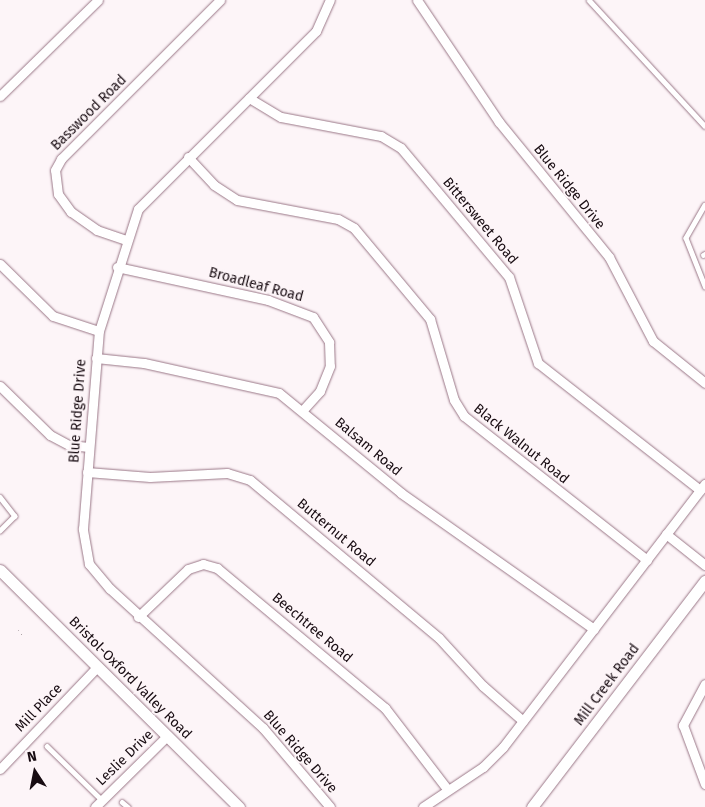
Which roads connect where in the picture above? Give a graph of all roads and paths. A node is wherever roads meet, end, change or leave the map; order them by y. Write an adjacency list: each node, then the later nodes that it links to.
1 (98, 0): 6 (street)
2 (220, 0): 11 (street, Basswood Road)
3 (330, 0): 7 (street, Blue Ridge Drive)
4 (417, 0): 17 (street, Blue Ridge Drive)
5 (589, 0): 8 (lane)
6 (0, 96)
7 (249, 98): 9 (street, Blue Ridge Drive); 22 (street, Bittersweet Road)
8 (705, 126)
9 (188, 157): 11 (street, Blue Ridge Drive); 26 (street, Black Walnut Road)
10 (705, 205): 14 (lane)
11 (126, 240): 13 (street, Blue Ridge Drive)
12 (0, 264): 15 (street)
13 (117, 267): 15 (street, Blue Ridge Drive); 19 (street, Broadleaf Road)
14 (705, 286)
15 (99, 331): 16 (street, Blue Ridge Drive)
16 (96, 358): 19 (street, Balsam Road); 20 (street, Blue Ridge Drive)
17 (705, 383)
18 (0, 386): 20 (street)
19 (303, 410): 31 (street, Balsam Road)
20 (89, 447): 21 (street, Blue Ridge Drive)
21 (87, 472): 30 (street, Blue Ridge Drive); 36 (street, Butternut Road)
22 (703, 487): 25 (street)
23 (0, 497): 24 (lane)
24 (0, 531)
25 (666, 534): 26 (street); 27 (street)
26 (647, 560): 31 (street)
27 (705, 565)
28 (0, 570): 34 (main road, Bristol-Oxford Valley Road)
29 (705, 581): 49 (main road, Mill Creek Road)
30 (138, 616): 41 (street, Beechtree Road); 47 (street, Blue Ridge Drive)
31 (594, 629): 36 (street)
32 (18, 630): 33 (path)
33 (24, 636)
34 (97, 667): 37 (main road, Bristol-Oxford Valley Road); 39 (street, Mill Place)
35 (705, 684): 40 (street)
36 (523, 721): 41 (street)
37 (167, 736): 43 (street, Leslie Drive); 46 (main road, Bristol-Oxford Valley Road)
38 (47, 746): 43 (lane)
39 (0, 769)
40 (705, 784)
41 (448, 790): 48 (street)
42 (122, 802): 45 (lane)
43 (105, 803): 44 (street, Leslie Drive)
44 (95, 807)
45 (128, 807)
46 (239, 807)
47 (330, 807)
48 (423, 807)
49 (532, 807)

